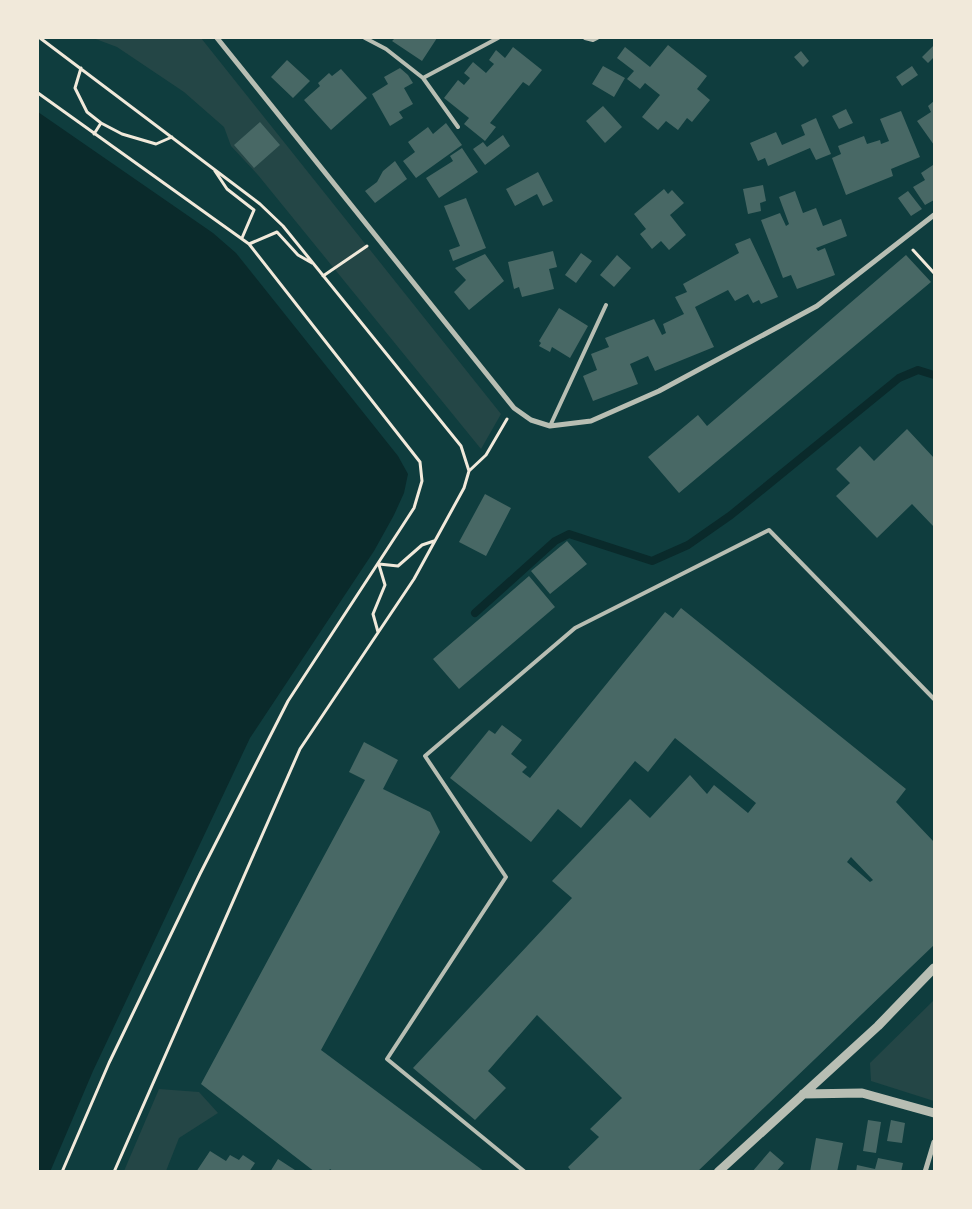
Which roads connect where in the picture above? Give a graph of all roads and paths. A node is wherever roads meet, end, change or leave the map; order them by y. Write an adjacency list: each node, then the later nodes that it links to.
1 (40, 38): 7 (path)
2 (216, 38): 17 (street)
3 (365, 38): 8 (lane)
4 (498, 38): 8 (lane)
5 (585, 38): 6 (lane)
6 (597, 38)
7 (81, 68): 10 (path); 13 (path)
8 (423, 78): 11 (lane)
9 (38, 93): 12 (path)
10 (101, 123): 12 (path); 13 (path)
11 (458, 127)
12 (94, 134): 16 (path)
13 (172, 137): 14 (path)
14 (214, 168): 16 (path); 20 (path)
15 (934, 215): 18 (street)
16 (242, 238): 19 (path)
17 (378, 239): 22 (path); 24 (street)
18 (903, 240): 21 (path); 25 (street)
19 (249, 244): 20 (path); 28 (path)
20 (315, 265): 22 (path)
21 (934, 273)
22 (324, 276): 26 (path)
23 (606, 305): 25 (lane)
24 (514, 408): 25 (street); 26 (path)
25 (550, 426)
26 (469, 471): 27 (path)
27 (435, 541): 28 (path); 29 (path)
28 (379, 564): 29 (path); 35 (path)
29 (378, 633): 36 (path)
30 (934, 699): 37 (lane)
31 (934, 968): 32 (street)
32 (804, 1094): 33 (street); 38 (street)
33 (934, 1113)
34 (934, 1142): 39 (street)
35 (62, 1172)
36 (114, 1172)
37 (525, 1172)
38 (718, 1172)
39 (925, 1172)

